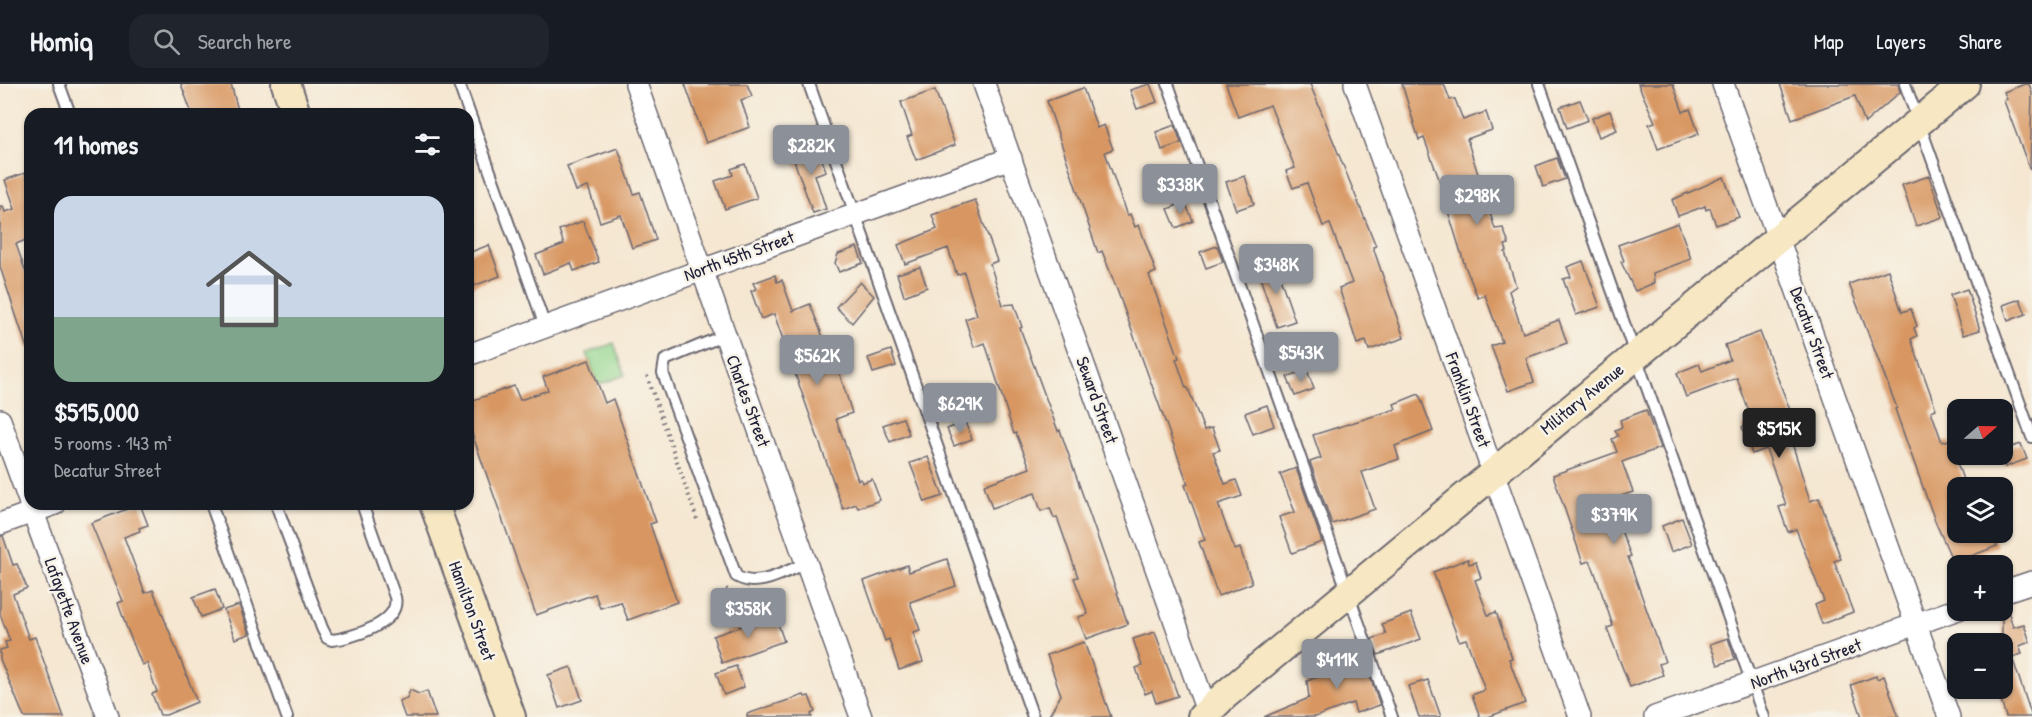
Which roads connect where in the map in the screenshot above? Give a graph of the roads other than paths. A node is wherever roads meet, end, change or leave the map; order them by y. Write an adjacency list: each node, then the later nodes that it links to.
1 (59, 84): 13 (lane)
2 (286, 84): 14 (street)
3 (459, 84): 15 (lane)
4 (636, 84): 21 (street, Charles Street)
5 (809, 84): 19 (lane)
6 (984, 84): 18 (street, Seward Street)
7 (1168, 84): 40 (lane)
8 (1355, 84): 28 (street, Franklin Street)
9 (1539, 84): 25 (lane)
10 (1723, 84): 20 (street, Decatur Street)
11 (1905, 84): 16 (lane)
12 (1965, 84): 16 (street, Military Avenue)
13 (68, 108)
14 (294, 108)
15 (467, 108)
16 (1919, 123): 20 (street, Military Avenue); 27 (lane)
17 (474, 126): 22 (lane)
18 (1011, 158): 19 (street, North 45th Street); 44 (street, Seward Street)
19 (855, 214): 21 (street, North 45th Street); 49 (lane)
20 (1778, 237): 25 (street, Military Avenue); 42 (street, Decatur Street)
21 (702, 269): 22 (street, North 45th Street); 23 (street, Charles Street)
22 (545, 327): 24 (street, North 45th Street)
23 (725, 335): 37 (street, Charles Street); 37 (lane)
24 (474, 353)
25 (1635, 355): 28 (street, Military Avenue); 43 (lane)
26 (0, 420): 29 (street, Lafayette Avenue)
27 (2032, 437)
28 (1493, 472): 40 (street, Military Avenue); 51 (street, Franklin Street)
29 (24, 487)
30 (24, 510): 36 (street)
31 (32, 510): 45 (street, Lafayette Avenue)
32 (213, 510): 46 (lane)
33 (278, 510): 34 (lane)
34 (364, 510)
35 (436, 510): 47 (street, Hamilton Street)
36 (0, 524)
37 (806, 563): 48 (street, Charles Street)
38 (2032, 582): 39 (street)
39 (2013, 588)
40 (1347, 593): 44 (street, Military Avenue); 50 (lane)
41 (1947, 613): 42 (street, North 43rd Street)
42 (1916, 625): 43 (street, North 43rd Street); 54 (street, Decatur Street)
43 (1752, 684): 52 (street, North 43rd Street); 53 (lane)
44 (1206, 715)
45 (108, 717)
46 (286, 717)
47 (511, 717)
48 (861, 717)
49 (1033, 717)
50 (1392, 717)
51 (1580, 717)
52 (1655, 717)
53 (1764, 717)
54 (1949, 717)

